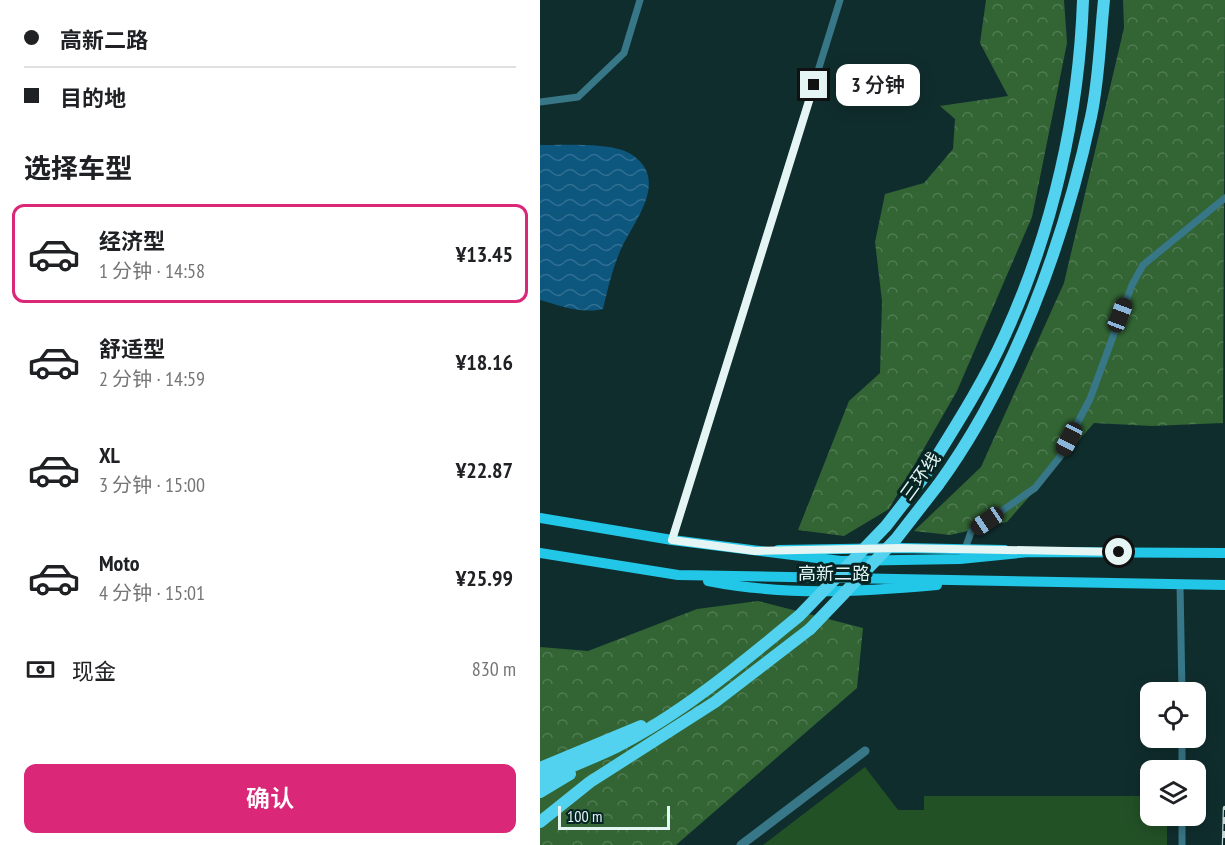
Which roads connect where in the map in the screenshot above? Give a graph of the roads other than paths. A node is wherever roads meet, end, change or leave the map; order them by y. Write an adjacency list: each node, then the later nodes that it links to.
1 (640, 0): 5 (street)
2 (840, 0): 8 (street)
3 (1104, 0): 23 (highway, 三环线, bridge)
4 (1083, 1): 17 (highway, 三环线, bridge)
5 (540, 102)
6 (1225, 198): 9 (street)
7 (540, 518): 8 (main road, 高新二路)
8 (672, 540): 10 (main road, 高新二路)
9 (965, 549): 10 (main road, 高新二路); 11 (main road, 高新二路)
10 (755, 551): 11 (main road, 高新二路)
11 (1029, 552): 13 (main road, 高新二路)
12 (540, 553): 14 (main road, 高新二路)
13 (1225, 553)
14 (1180, 584): 15 (main road, 高新二路); 16 (street)
15 (1225, 585)
16 (1182, 682)
17 (662, 718): 18 (highway, 三环线); 20 (highway)
18 (617, 746): 21 (highway, 三环线); 22 (highway)
19 (865, 751): 25 (street)
20 (540, 768)
21 (540, 780)
22 (540, 792)
23 (540, 822)
24 (1182, 826): 26 (street)
25 (741, 845)
26 (1182, 845)

